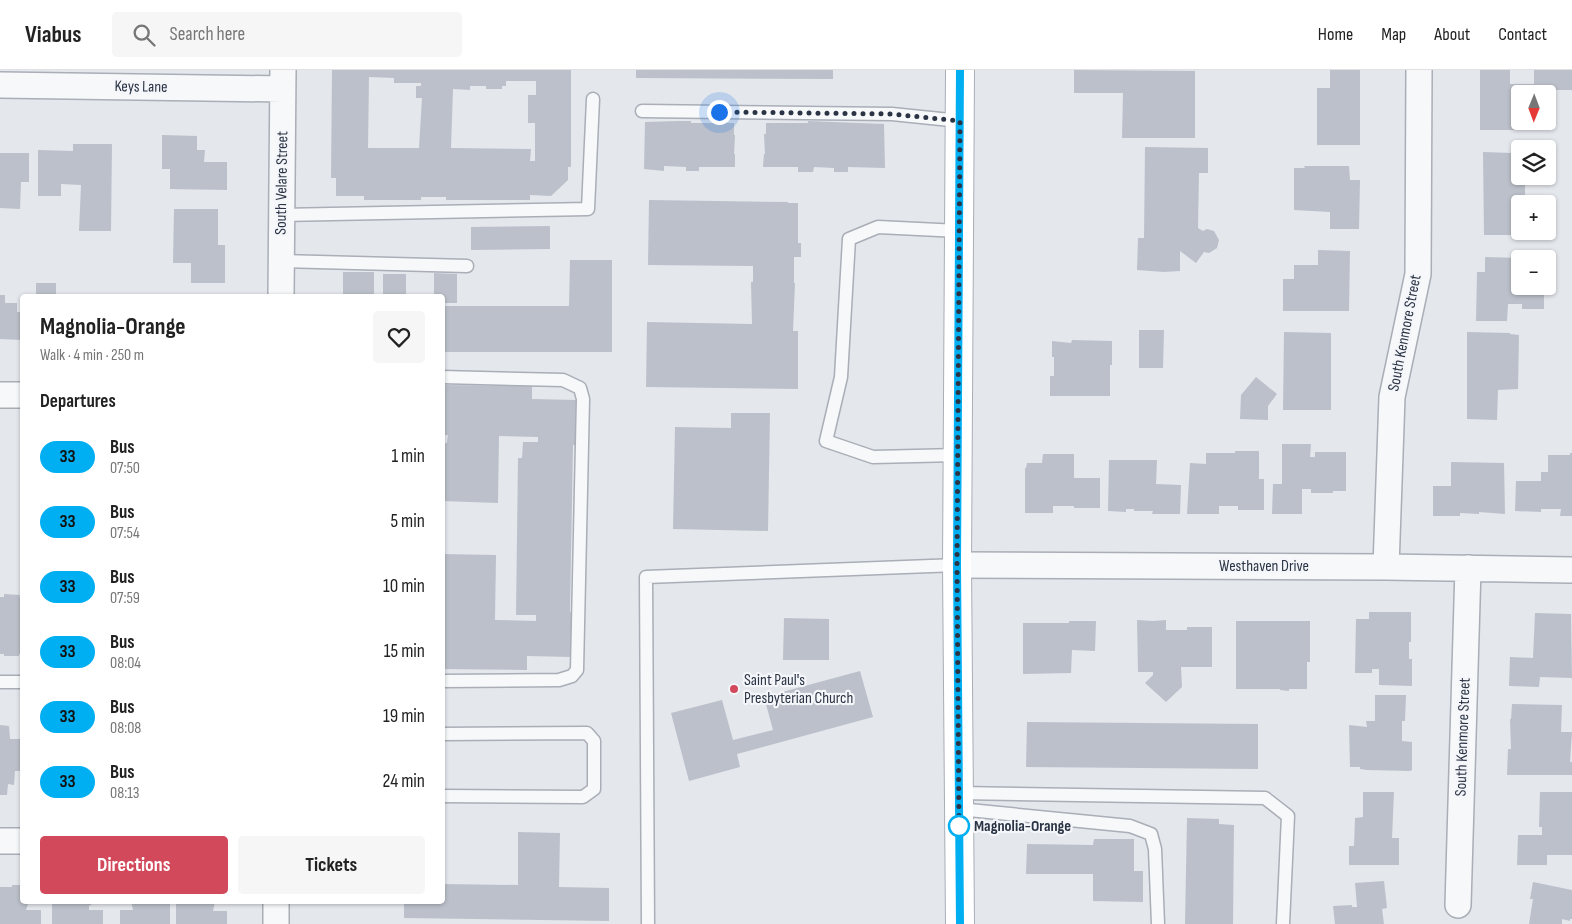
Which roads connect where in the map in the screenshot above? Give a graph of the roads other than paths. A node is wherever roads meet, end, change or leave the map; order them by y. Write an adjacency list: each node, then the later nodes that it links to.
1 (960, 70): 7 (main road)
2 (1419, 70): 18 (street, South Kenmore Street)
3 (283, 79): 4 (street, Keys Lane); 8 (street, South Velare Street)
4 (0, 85)
5 (593, 99): 8 (lane)
6 (642, 111): 7 (lane)
7 (960, 121): 9 (main road)
8 (281, 215): 10 (street, South Velare Street)
9 (959, 231): 16 (main road); 16 (lane)
10 (281, 261): 11 (lane); 12 (street, South Velare Street)
11 (467, 266)
12 (280, 294)
13 (445, 377): 21 (lane)
14 (0, 395): 15 (street)
15 (20, 395)
16 (958, 455): 17 (main road)
17 (957, 565): 18 (street, Westhaven Drive); 26 (main road); 32 (lane)
18 (1386, 567): 19 (street, Westhaven Drive)
19 (1468, 568): 20 (street, Westhaven Drive); 30 (street, South Kenmore Street)
20 (1572, 570)
21 (445, 681)
22 (0, 682): 23 (lane)
23 (20, 682)
24 (445, 734): 25 (lane)
25 (445, 796)
26 (959, 801): 33 (main road); 34 (lane); 35 (lane)
27 (0, 841): 28 (street)
28 (20, 841)
29 (276, 904): 31 (street)
30 (1458, 905)
31 (276, 924)
32 (648, 924)
33 (960, 924)
34 (1158, 924)
35 (1283, 924)

